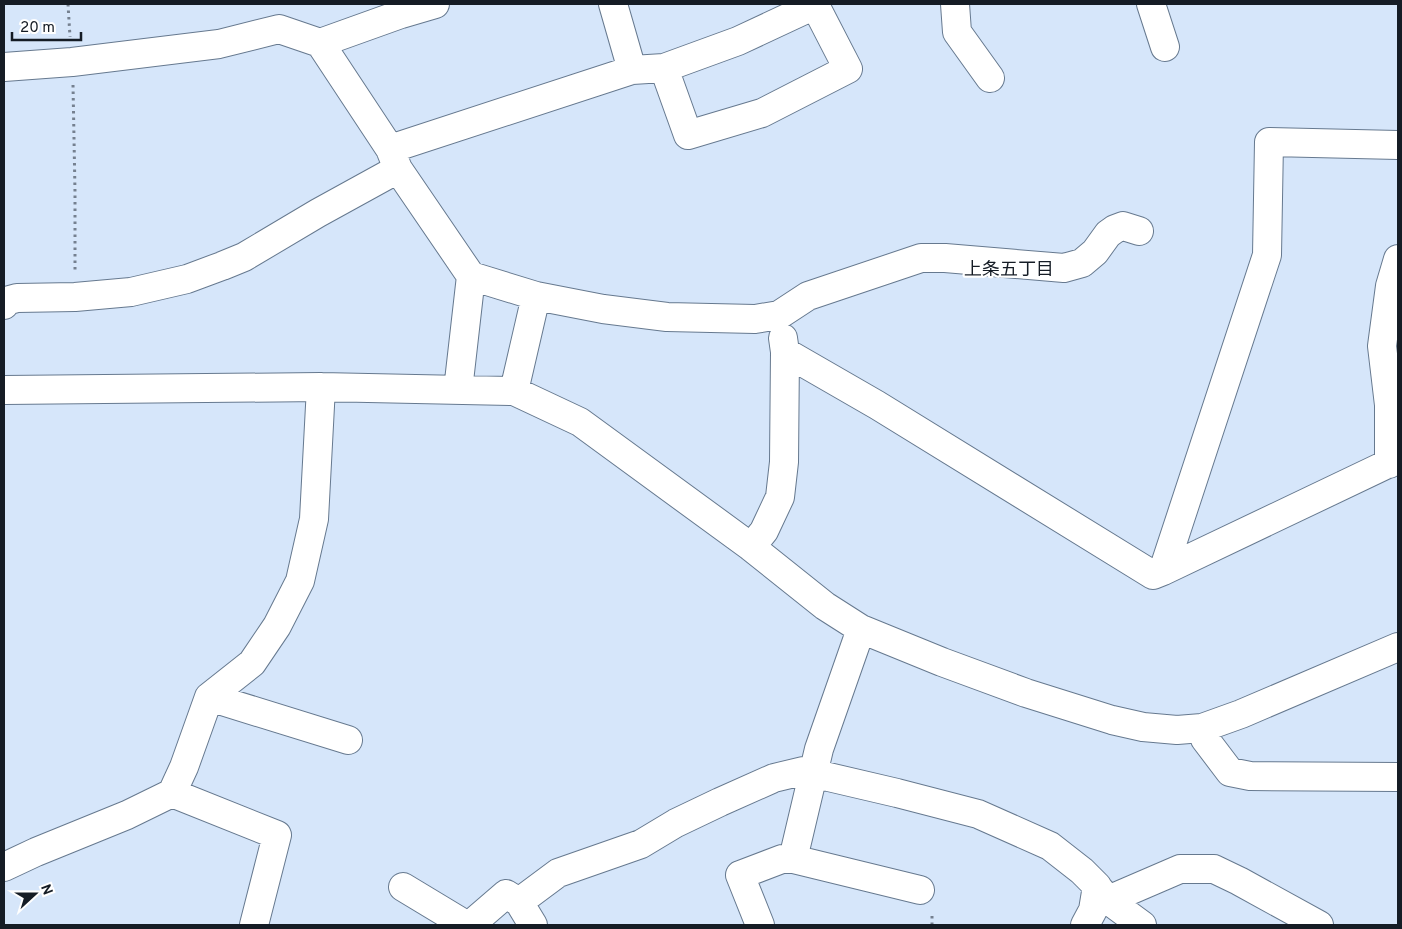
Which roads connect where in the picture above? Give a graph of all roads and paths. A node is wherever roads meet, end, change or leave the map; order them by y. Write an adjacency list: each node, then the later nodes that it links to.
1 (68, 4): 9 (path)
2 (435, 4): 6 (street)
3 (612, 4): 12 (street)
4 (955, 4): 13 (street)
5 (1151, 4): 8 (street)
6 (400, 9): 7 (street)
7 (320, 43): 9 (street); 15 (street)
8 (1165, 47)
9 (72, 62): 10 (street); 20 (path)
10 (4, 67)
11 (664, 68): 11 (street); 12 (street)
12 (632, 70): 15 (street)
13 (990, 78)
14 (1398, 145): 30 (street)
15 (394, 159): 18 (street); 20 (street)
16 (1138, 231): 22 (street)
17 (1398, 259): 28 (street)
18 (471, 276): 19 (street); 26 (street)
19 (536, 296): 22 (street); 27 (street)
20 (75, 297): 21 (street)
21 (4, 304)
22 (779, 314): 23 (street)
23 (785, 352): 29 (street); 30 (street)
24 (321, 387): 25 (street); 26 (street); 33 (street)
25 (4, 390)
26 (458, 390): 27 (street)
27 (514, 391): 29 (street)
28 (1393, 462): 30 (street)
29 (751, 547): 31 (street)
30 (1163, 571)
31 (861, 629): 34 (street); 36 (street)
32 (1398, 647): 34 (street)
33 (209, 697): 35 (street); 38 (street)
34 (1202, 728): 37 (street)
35 (348, 740)
36 (814, 773): 39 (street); 43 (street); 44 (street)
37 (1398, 777)
38 (172, 794): 40 (street); 45 (street)
39 (793, 859): 42 (street); 48 (street)
40 (4, 867)
41 (403, 887): 46 (street)
42 (920, 890)
43 (1102, 893): 49 (street); 50 (street); 51 (street)
44 (519, 902): 46 (street); 47 (street)
45 (254, 925)
46 (468, 925)
47 (534, 925)
48 (760, 925)
49 (1085, 925)
50 (1142, 925)
51 (1319, 925)

